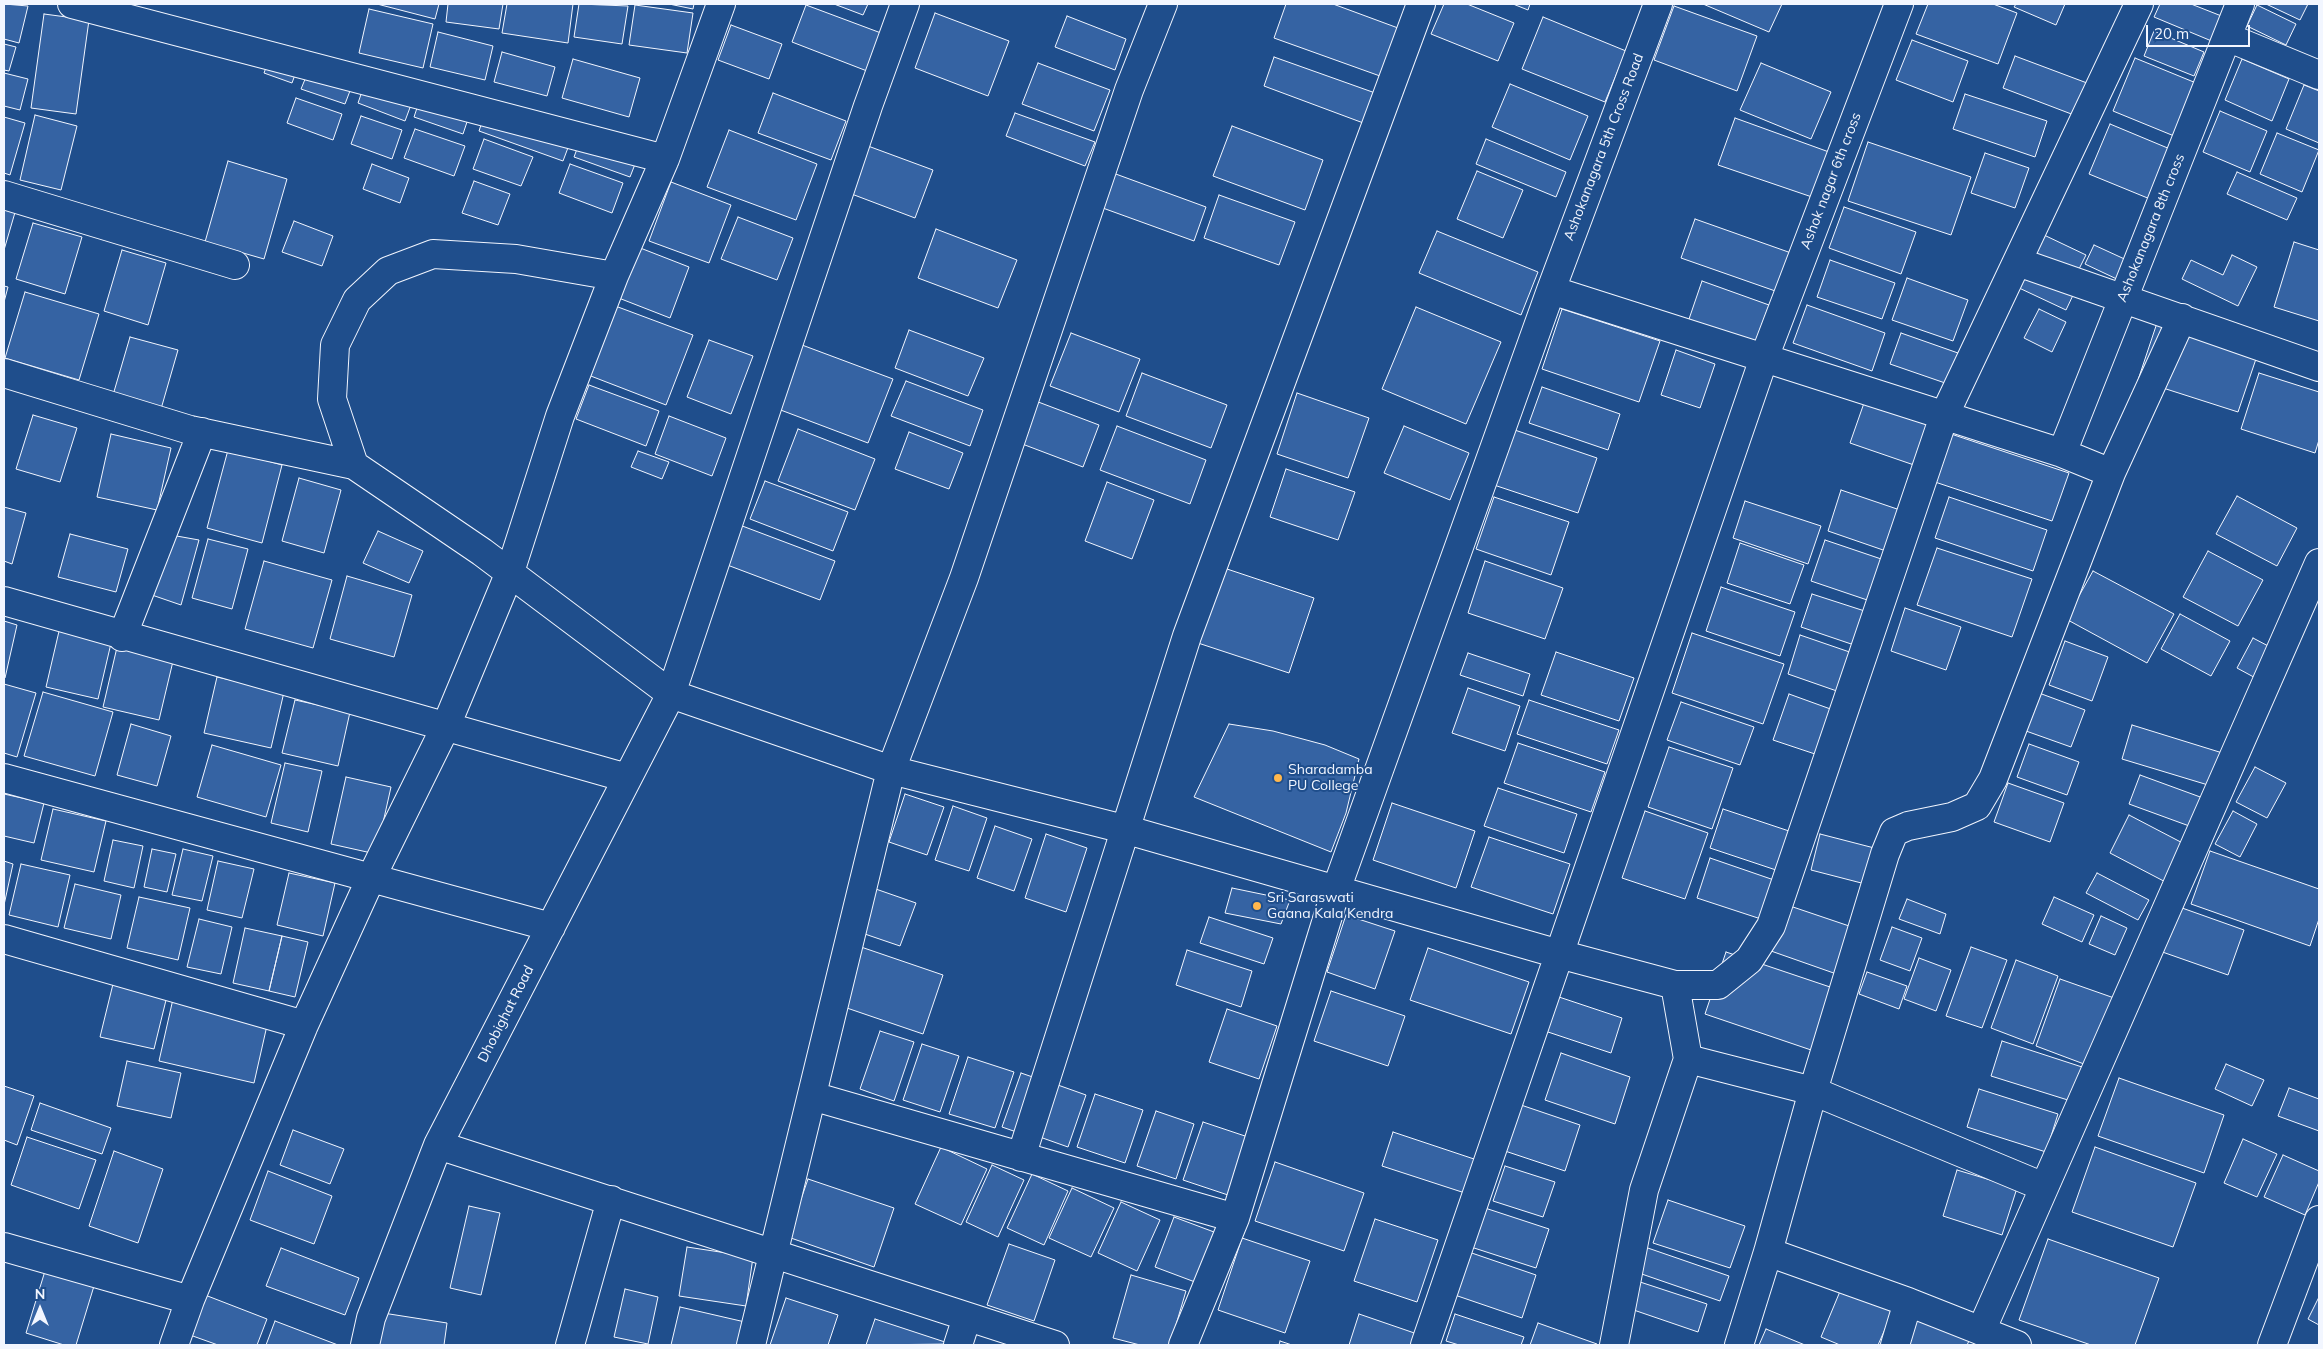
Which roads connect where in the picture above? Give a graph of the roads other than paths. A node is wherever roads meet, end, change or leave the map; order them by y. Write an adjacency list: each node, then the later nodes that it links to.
1 (72, 4): 10 (street)
2 (720, 4): 13 (street)
3 (905, 4): 33 (street, Dhobighat Road)
4 (1163, 4): 35 (street)
5 (1422, 4): 38 (street)
6 (1658, 4): 18 (street, Ashokanagara 5th Cross Road)
7 (1899, 4): 21 (street, Ashok nagar 6th cross)
8 (2139, 4): 15 (street)
9 (2240, 4): 11 (street, Ashokanagara 8th cross)
10 (151, 14): 13 (street)
11 (2227, 37): 12 (street); 19 (street, Ashokanagara 8th cross)
12 (2319, 75)
13 (665, 159): 17 (street)
14 (4, 195): 16 (street)
15 (2018, 262): 19 (street); 24 (street)
16 (235, 265)
17 (614, 276): 27 (street); 30 (street)
18 (1551, 290): 21 (street); 40 (street, Ashokanagara 5th Cross Road)
19 (2123, 298): 20 (street); 26 (street, Ashokanagara 8th cross)
20 (2182, 318): 22 (street); 28 (street)
21 (1764, 358): 24 (street); 43 (street, Ashok nagar 6th cross)
22 (2319, 367)
23 (4, 373): 25 (street)
24 (1944, 416): 26 (street); 44 (street)
25 (202, 432): 27 (street); 32 (street)
26 (2062, 453): 28 (street)
27 (354, 464): 30 (street)
28 (2112, 473): 47 (street)
29 (2319, 563): 51 (street)
30 (510, 572): 33 (street); 34 (street)
31 (4, 602): 32 (street)
32 (122, 636): 34 (street)
33 (671, 694): 35 (street); 37 (street, Dhobighat Road)
34 (446, 726): 37 (street); 39 (street)
35 (891, 770): 38 (street); 48 (street)
36 (4, 778): 39 (street)
37 (627, 778): 41 (street, Dhobighat Road)
38 (1124, 829): 40 (street); 50 (street)
39 (371, 878): 41 (street); 45 (street)
40 (1336, 890): 43 (street); 53 (street, Ashokanagara 5th Cross Road)
41 (551, 927): 49 (street, Dhobighat Road)
42 (4, 939): 45 (street)
43 (1559, 954): 44 (street); 69 (street, Ashok nagar 6th cross)
44 (1675, 985): 46 (street)
45 (304, 1025): 58 (street)
46 (1688, 1059): 47 (street); 70 (street)
47 (1813, 1091): 51 (street); 56 (street)
48 (812, 1096): 50 (street); 57 (street)
49 (438, 1144): 52 (street); 63 (street, Dhobighat Road)
50 (1021, 1157): 53 (street)
51 (2044, 1187): 61 (street)
52 (611, 1200): 57 (street); 64 (street)
53 (1234, 1218): 68 (street, Ashokanagara 5th Cross Road)
54 (2319, 1220): 74 (street)
55 (4, 1247): 58 (street)
56 (1768, 1252): 59 (street); 71 (street)
57 (774, 1253): 60 (street); 65 (street)
58 (190, 1300): 62 (street)
59 (1908, 1302): 61 (street); 72 (street)
60 (967, 1316): 66 (street); 67 (street)
61 (1981, 1331): 73 (street)
62 (174, 1345)
63 (366, 1345)
64 (570, 1345)
65 (751, 1345)
66 (958, 1345)
67 (1055, 1345)
68 (1183, 1345)
69 (1425, 1345)
70 (1614, 1345)
71 (1739, 1345)
72 (1895, 1345)
73 (2017, 1345)
74 (2272, 1345)

